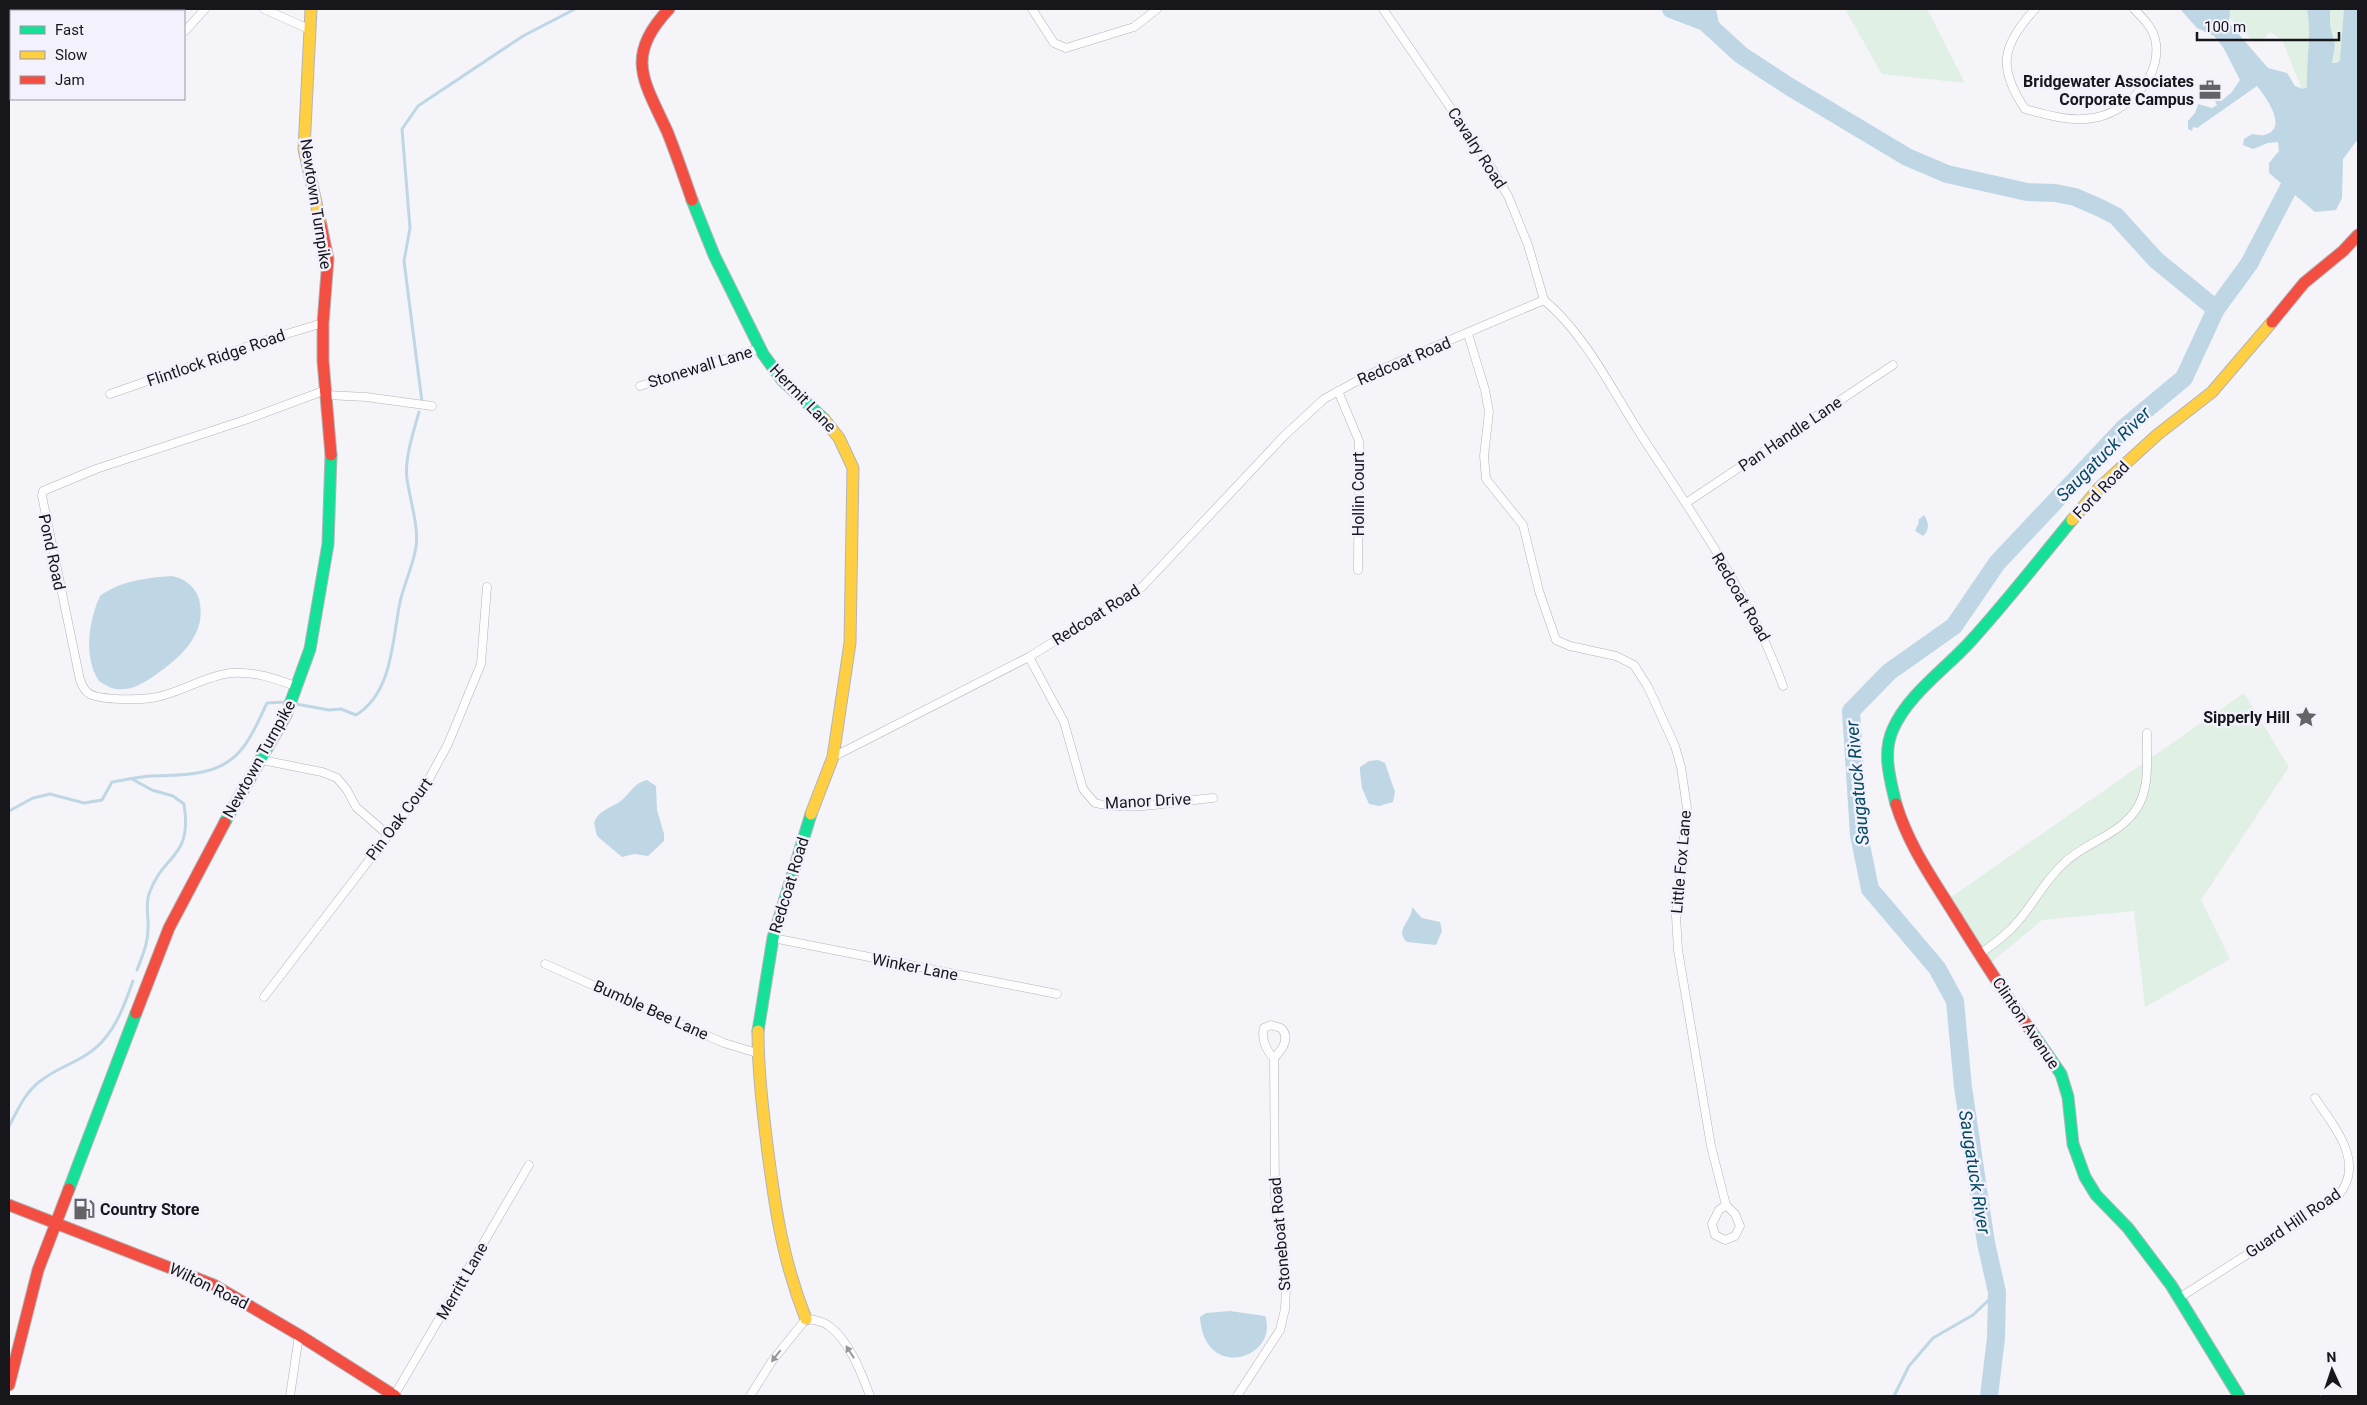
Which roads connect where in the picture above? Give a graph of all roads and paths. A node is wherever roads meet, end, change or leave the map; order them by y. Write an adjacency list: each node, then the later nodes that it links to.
1 (205, 9): 11 (street)
2 (264, 9): 10 (street)
3 (311, 9): 10 (street, Newtown Turnpike)
4 (669, 9): 16 (street, Hermit Lane)
5 (1032, 9): 6 (street)
6 (1157, 9)
7 (1383, 9): 13 (street, Cavalry Road)
8 (2035, 9): 9 (street)
9 (2134, 9)
10 (312, 30): 14 (street, Newtown Turnpike)
11 (185, 31)
12 (2358, 235): 32 (street, Ford Road)
13 (1544, 300): 15 (street, Redcoat Road); 23 (street, Redcoat Road)
14 (323, 323): 20 (street, Newtown Turnpike); 21 (street, Flintlock Ridge Road)
15 (1468, 334): 19 (street, Redcoat Road); 45 (street, Little Fox Lane)
16 (760, 348): 18 (street, Stonewall Lane); 30 (street, Hermit Lane)
17 (1893, 365): 23 (street, Pan Handle Lane)
18 (640, 386)
19 (1338, 391): 24 (street, Hollin Court); 26 (street, Redcoat Road)
20 (326, 393): 22 (street); 28 (street, Newtown Turnpike); 28 (street, Pond Road)
21 (110, 394)
22 (432, 406)
23 (1686, 503): 27 (street, Redcoat Road)
24 (1358, 570)
25 (487, 588): 34 (street, Pin Oak Court)
26 (1029, 657): 30 (street, Redcoat Road); 33 (street, Manor Drive)
27 (1783, 686)
28 (298, 687): 31 (street, Newtown Turnpike)
29 (2147, 734): 36 (street)
30 (833, 757): 35 (street, Redcoat Road)
31 (262, 760): 34 (street); 46 (street, Newtown Turnpike)
32 (1888, 774): 36 (street, Clinton Avenue)
33 (1213, 798)
34 (388, 834): 39 (street, Pin Oak Court)
35 (773, 938): 38 (street, Winker Lane); 40 (street, Redcoat Road)
36 (1980, 954): 47 (street, Clinton Avenue)
37 (546, 964): 40 (street, Bumble Bee Lane)
38 (1057, 994)
39 (264, 996)
40 (758, 1053): 48 (street, Redcoat Road)
41 (1274, 1058): 55 (street, Stoneboat Road)
42 (2315, 1098): 47 (street, Guard Hill Road)
43 (529, 1165): 52 (street, Merritt Lane)
44 (9, 1205): 46 (street, Wilton Road)
45 (1726, 1205): 45 (street, Little Fox Lane)
46 (57, 1222): 49 (street, Wilton Road); 50 (street, Newtown Turnpike)
47 (2179, 1298): 56 (street, Clinton Avenue)
48 (806, 1319): 53 (street, one-way to 53); 54 (street, one-way to 48)
49 (299, 1336): 51 (street); 52 (street, Wilton Road)
50 (9, 1385)
51 (290, 1396)
52 (395, 1396)
53 (750, 1396)
54 (870, 1396)
55 (1237, 1396)
56 (2239, 1396)

